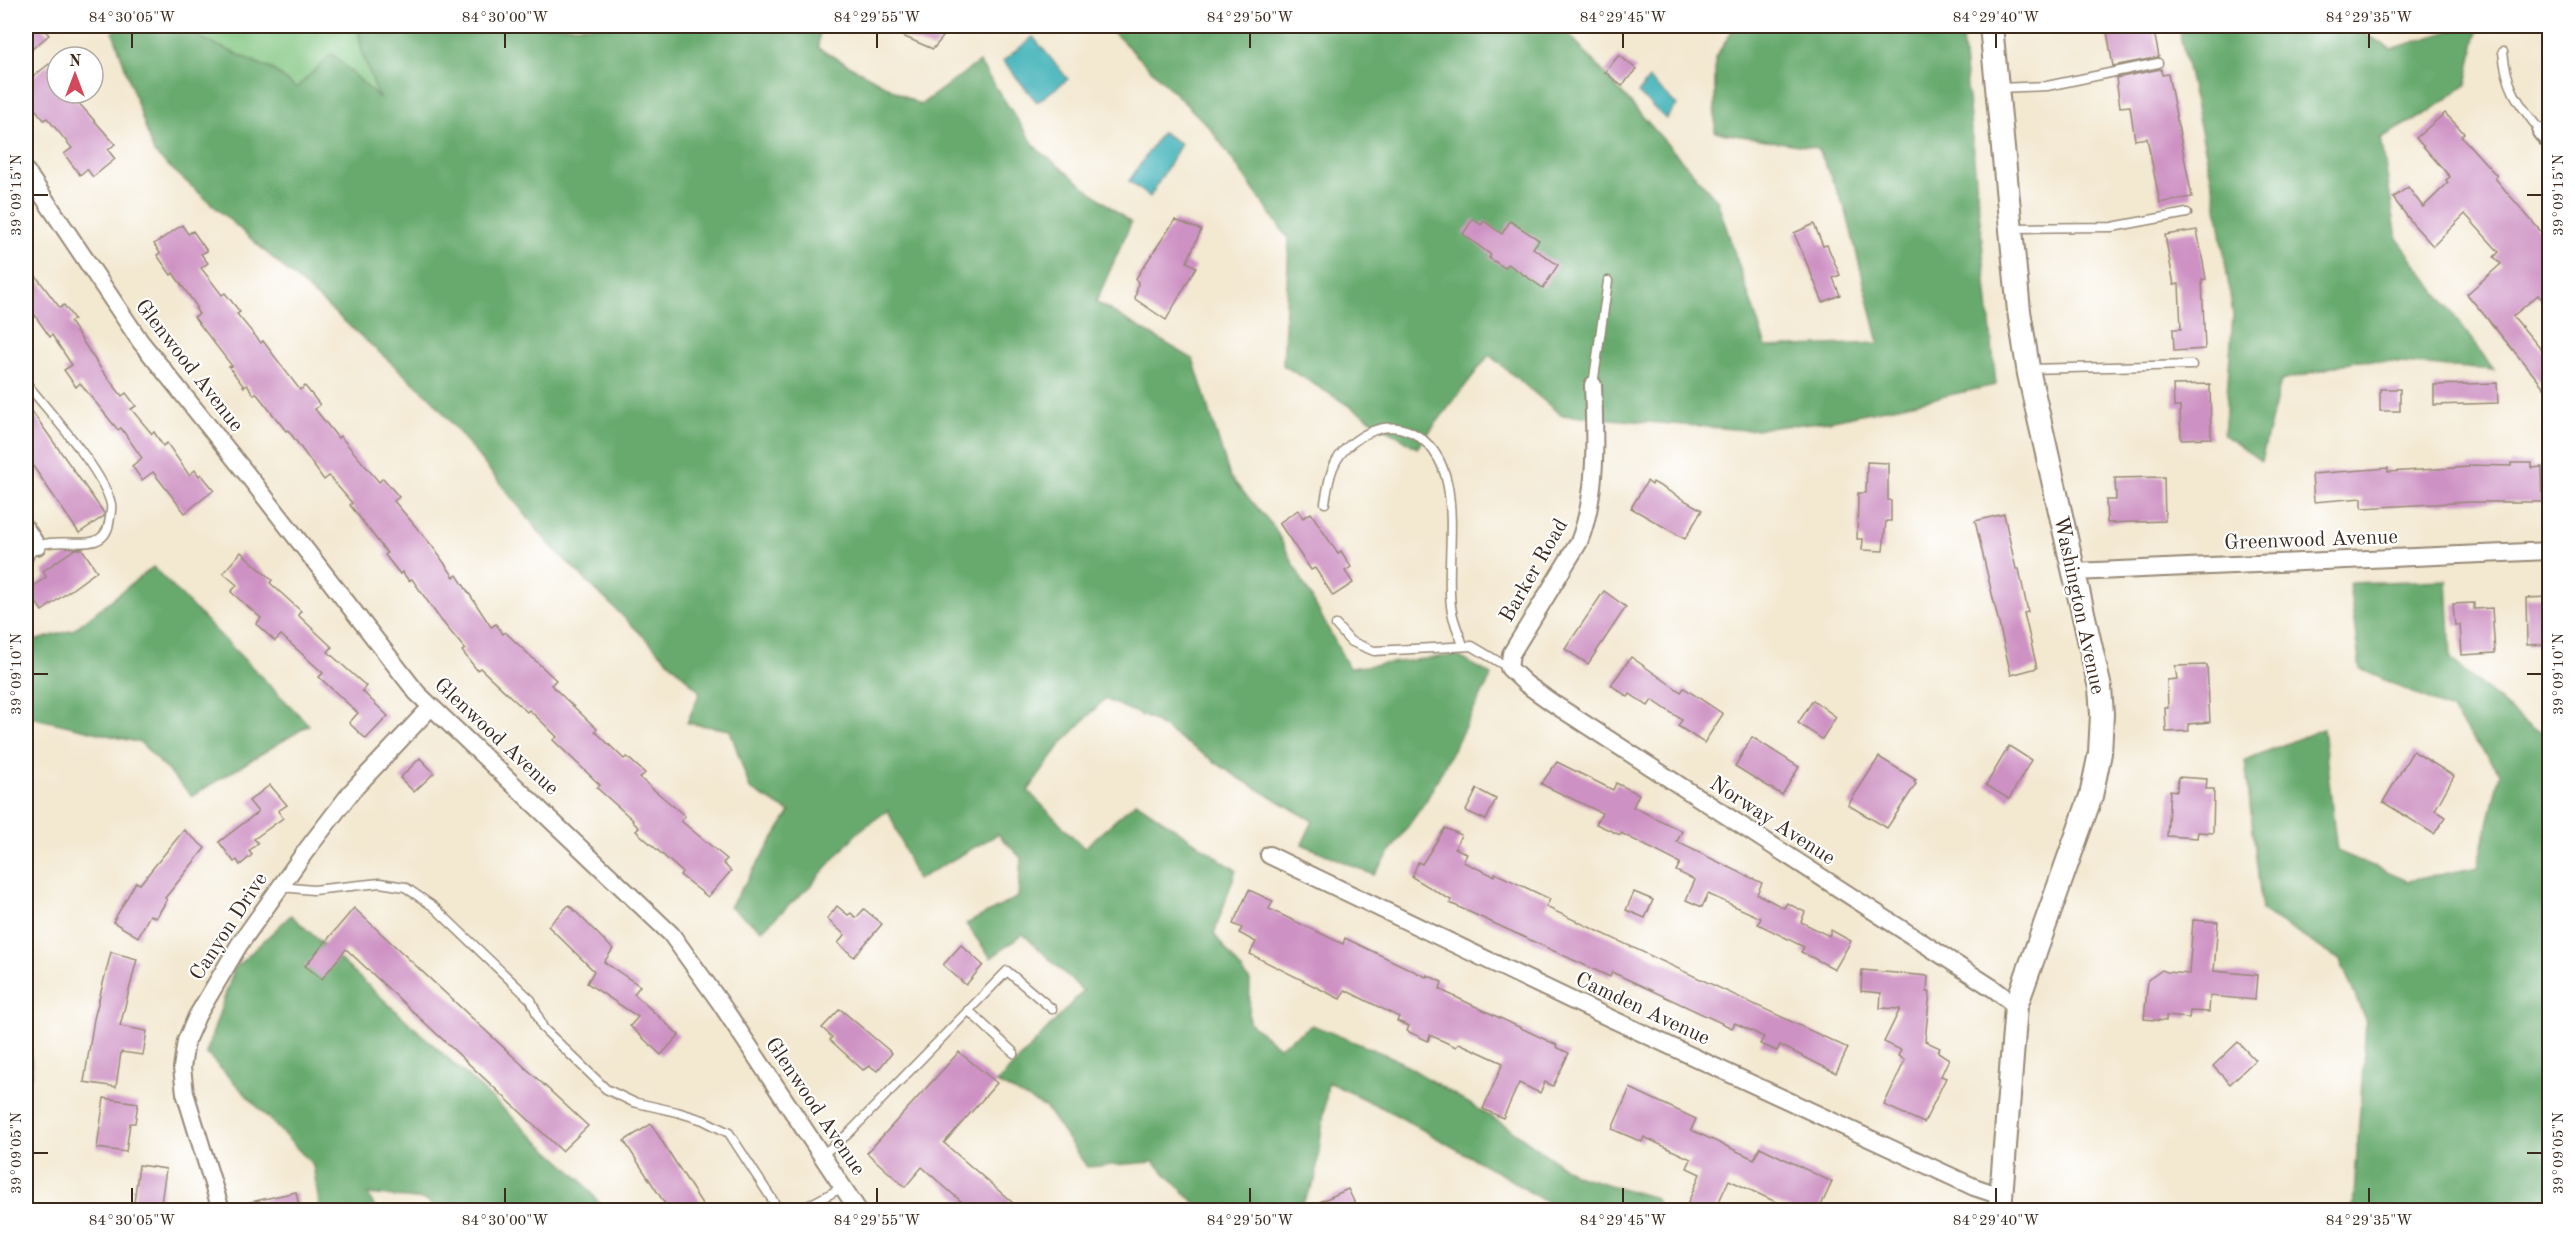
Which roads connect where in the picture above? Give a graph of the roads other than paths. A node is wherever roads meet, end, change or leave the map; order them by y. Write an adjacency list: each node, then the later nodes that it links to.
1 (1991, 26): 4 (street, Washington Avenue)
2 (2503, 52): 5 (lane)
3 (2158, 63): 4 (lane)
4 (1997, 88): 8 (street, Washington Avenue)
5 (2545, 137)
6 (26, 171): 23 (street, Glenwood Avenue)
7 (2187, 213): 8 (lane)
8 (2011, 228): 11 (street, Washington Avenue)
9 (1608, 281): 13 (lane)
10 (2192, 365): 11 (lane)
11 (2028, 369): 19 (street, Washington Avenue)
12 (26, 383): 16 (lane)
13 (1593, 385): 22 (street, Barker Road)
14 (1325, 503): 21 (lane)
15 (26, 530): 16 (street)
16 (37, 546): 18 (lane)
17 (2550, 551): 19 (street, Greenwood Avenue)
18 (26, 565)
19 (2074, 572): 26 (street, Washington Avenue)
20 (1336, 625): 21 (lane)
21 (1463, 645): 22 (lane)
22 (1509, 668): 26 (street, Norway Avenue)
23 (430, 708): 25 (street, Canyon Drive); 30 (street, Glenwood Avenue)
24 (1269, 855): 32 (street, Camden Avenue)
25 (280, 887): 33 (street, Canyon Drive); 34 (lane)
26 (2016, 1006): 32 (street, Washington Avenue)
27 (1052, 1009): 28 (lane)
28 (968, 1010): 29 (lane); 30 (lane)
29 (1014, 1053)
30 (822, 1155): 31 (street, Glenwood Avenue)
31 (843, 1187): 35 (lane); 36 (street, Glenwood Avenue)
32 (2000, 1203)
33 (221, 1210)
34 (779, 1210)
35 (800, 1210)
36 (858, 1210)

